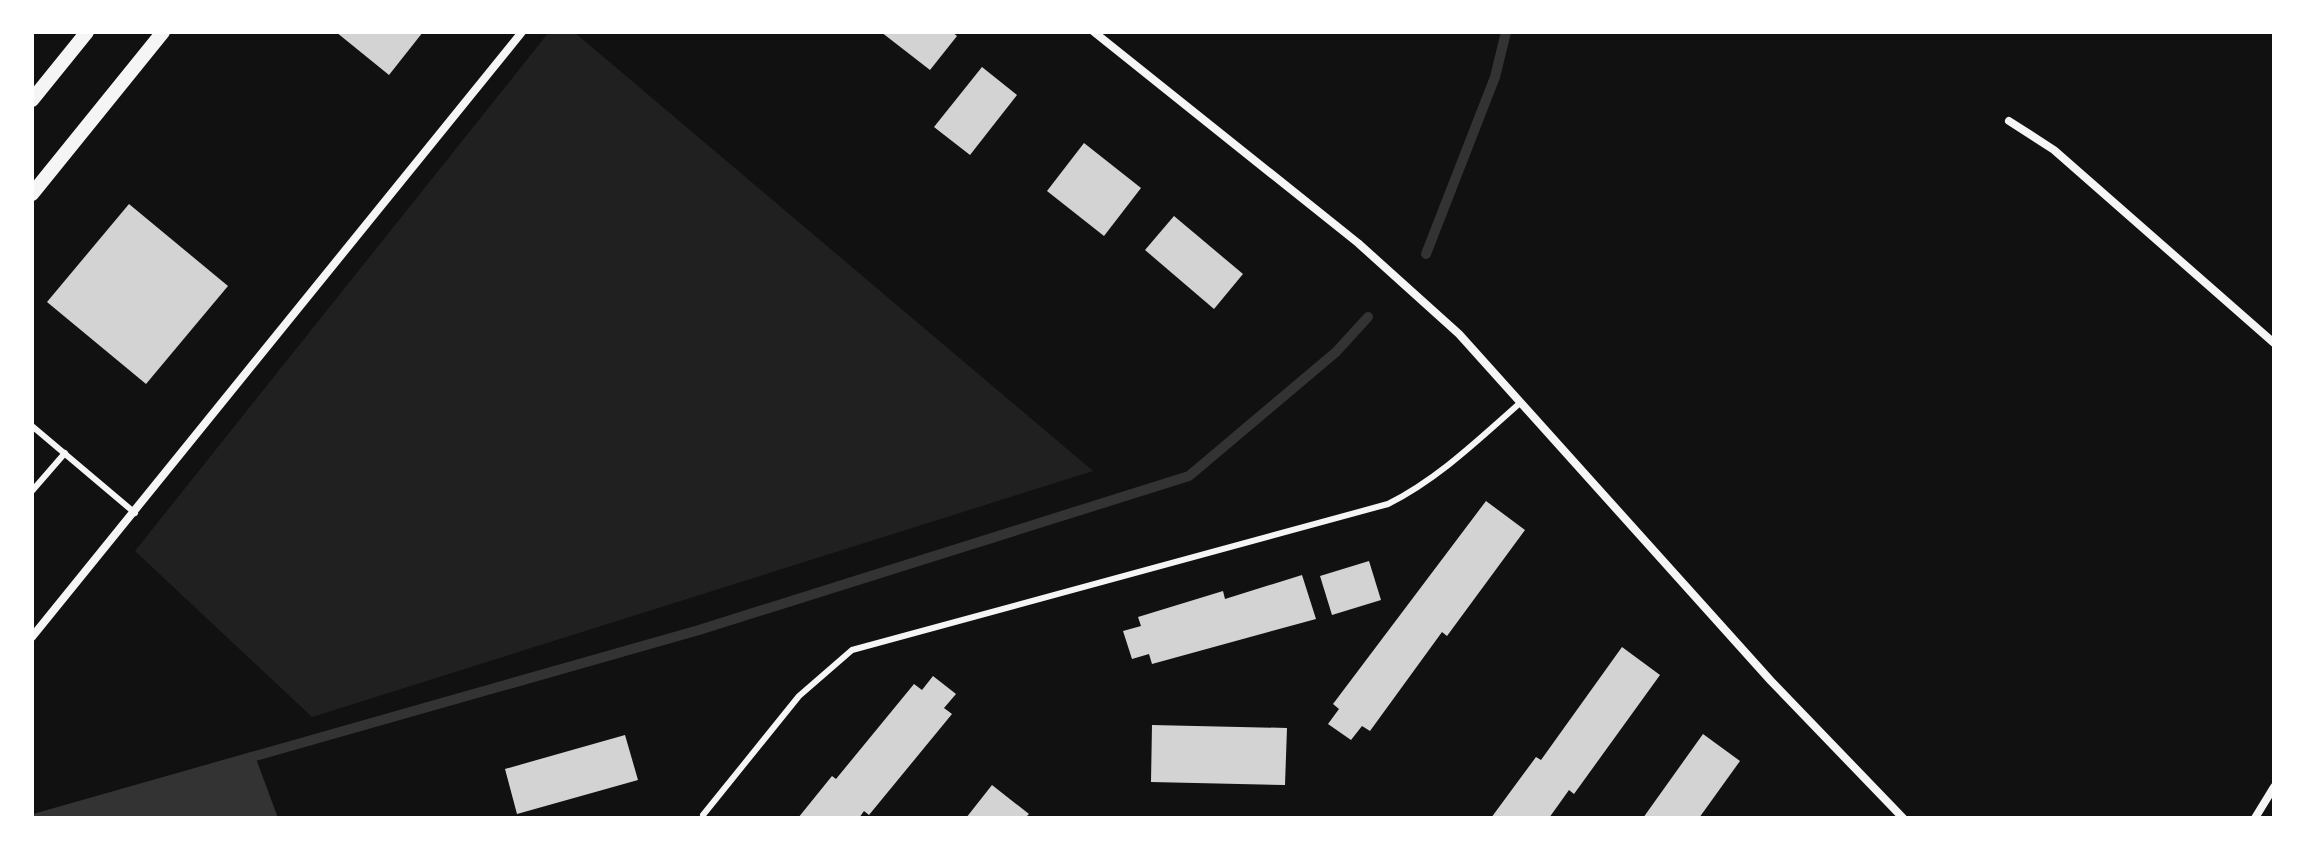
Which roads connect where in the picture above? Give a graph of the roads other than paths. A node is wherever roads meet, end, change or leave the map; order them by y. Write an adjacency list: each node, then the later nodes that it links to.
1 (87, 32): 5 (street)
2 (163, 32): 7 (street)
3 (522, 32): 13 (street)
4 (1094, 32): 9 (street)
5 (32, 100)
6 (2009, 121): 8 (street)
7 (32, 194)
8 (2274, 343)
9 (1520, 403): 16 (lane); 17 (street)
10 (32, 426): 11 (lane)
11 (65, 453): 12 (lane); 13 (lane)
12 (32, 491)
13 (135, 513): 14 (street)
14 (32, 637)
15 (2274, 787): 18 (street)
16 (703, 815)
17 (1903, 818)
18 (2255, 818)

